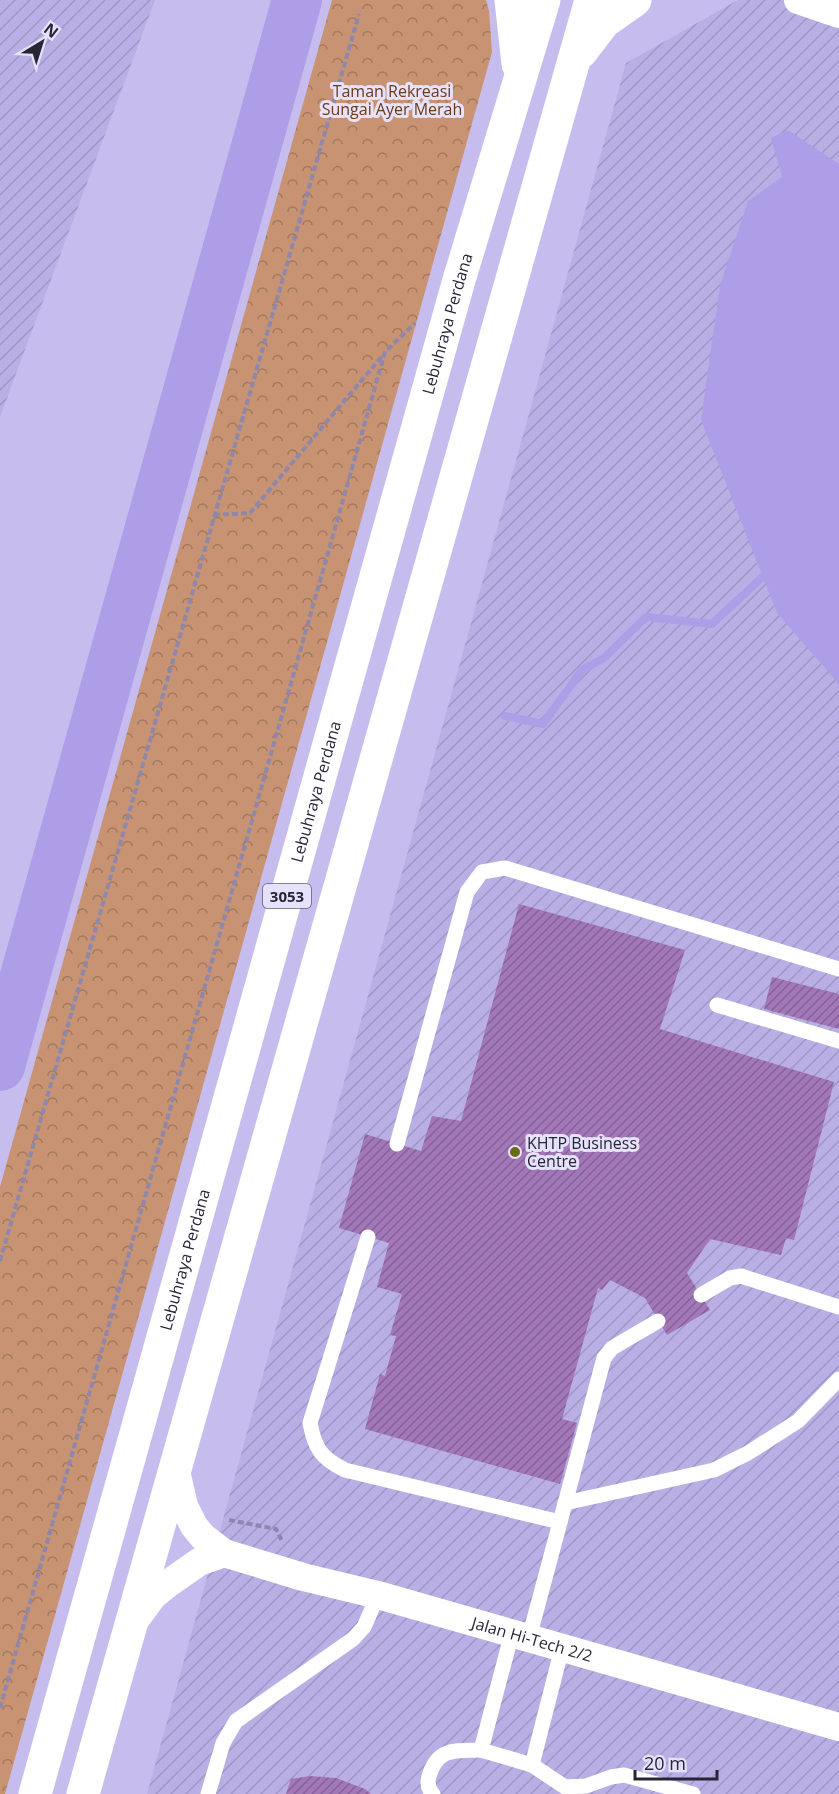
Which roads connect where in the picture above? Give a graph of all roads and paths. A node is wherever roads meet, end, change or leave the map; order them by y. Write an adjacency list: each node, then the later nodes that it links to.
1 (511, 0): 9 (main road)
2 (544, 0): 9 (main road, Lebuhraya Perdana / 3053)
3 (591, 0): 8 (main road, 3053)
4 (635, 0): 8 (main road)
5 (798, 0): 7 (street)
6 (358, 14): 12 (path)
7 (839, 14)
8 (575, 60): 23 (main road, 3053)
9 (519, 81): 36 (main road, Lebuhraya Perdana / 3053)
10 (418, 320): 11 (path)
11 (385, 352): 12 (path); 31 (path)
12 (214, 515): 18 (path)
13 (839, 969): 16 (lane)
14 (717, 1005): 15 (lane)
15 (839, 1041)
16 (397, 1144)
17 (368, 1237): 25 (lane)
18 (0, 1261)
19 (701, 1295): 20 (lane)
20 (839, 1307)
21 (658, 1320): 24 (lane)
22 (839, 1379): 24 (lane)
23 (175, 1467): 26 (street); 28 (main road, 3053)
24 (565, 1503): 25 (lane)
25 (560, 1522): 29 (lane)
26 (224, 1553): 27 (street, Jalan Hi-Tech 2/2); 28 (street)
27 (378, 1595): 29 (street, Jalan Hi-Tech 2/2); 38 (lane)
28 (130, 1626): 37 (main road, 3053)
29 (520, 1636): 30 (street, Jalan Hi-Tech 2/2); 33 (lane)
30 (562, 1647): 32 (street, Jalan Hi-Tech 2/2); 34 (lane)
31 (0, 1708)
32 (839, 1727)
33 (481, 1750): 34 (lane); 39 (lane)
34 (532, 1765): 35 (lane)
35 (564, 1790): 40 (lane)
36 (35, 1794)
37 (83, 1794)
38 (208, 1794)
39 (433, 1794)
40 (693, 1794)

